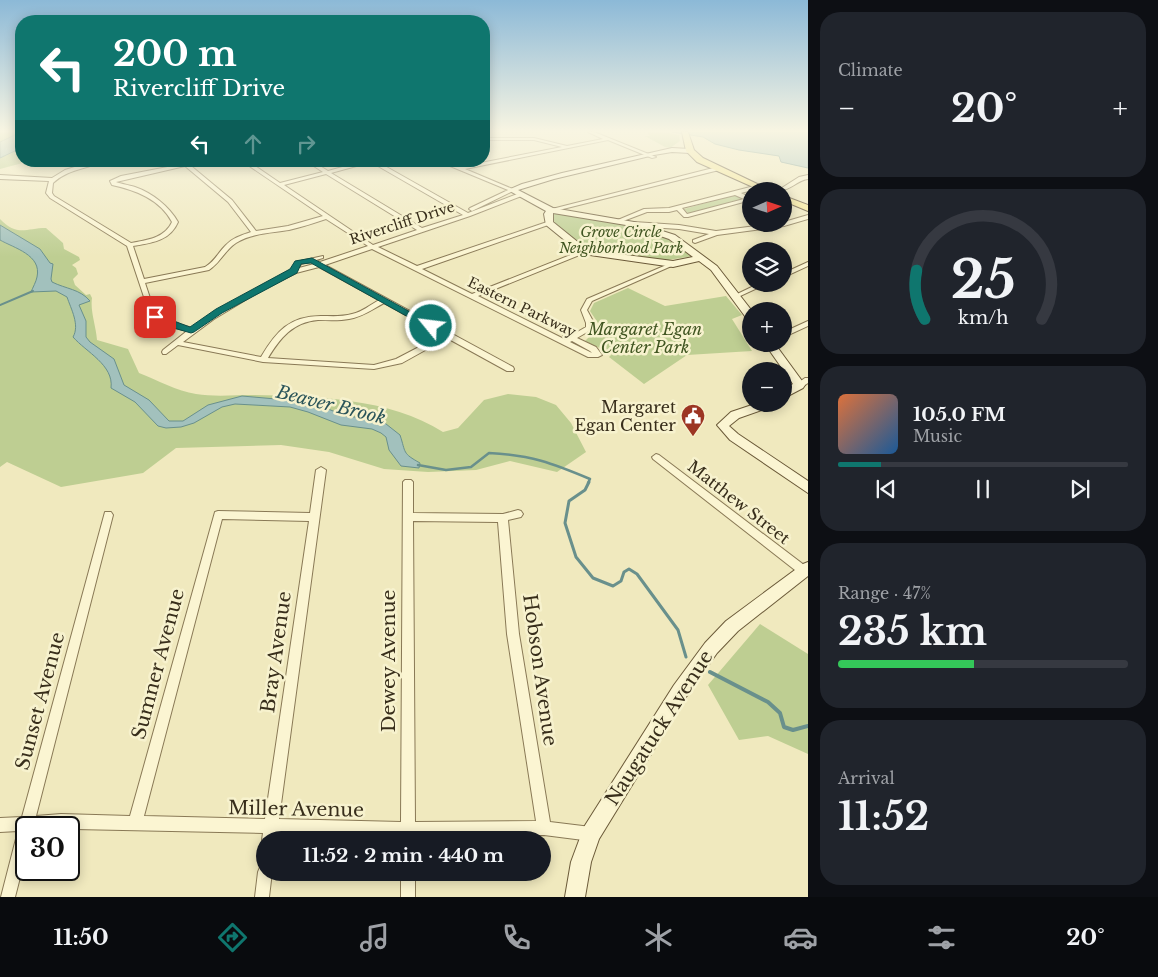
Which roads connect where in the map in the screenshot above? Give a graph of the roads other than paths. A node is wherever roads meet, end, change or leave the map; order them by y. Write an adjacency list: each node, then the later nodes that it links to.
1 (65, 174): 14 (street)
2 (141, 174): 43 (street)
3 (197, 174): 39 (street)
4 (263, 174): 18 (street, Eastern Parkway)
5 (324, 174): 18 (street)
6 (329, 174): 36 (street)
7 (394, 174): 28 (street)
8 (471, 174): 19 (street)
9 (575, 174): 15 (street, Rivercliff Drive)
10 (701, 174): 26 (street)
11 (726, 174): 16 (main road)
12 (0, 177): 14 (street)
13 (808, 177): 17 (street)
14 (53, 180): 43 (street)
15 (541, 182): 19 (street, Rivercliff Drive); 22 (street, Rivercliff Drive)
16 (746, 182)
17 (792, 184)
18 (279, 185): 30 (street, Eastern Parkway)
19 (512, 190): 22 (street); 28 (street, Rivercliff Drive)
20 (742, 191): 21 (street)
21 (736, 193): 24 (street); 29 (street)
22 (522, 194): 26 (street); 28 (street, Rivercliff Drive)
23 (792, 201): 25 (main road)
24 (678, 208): 27 (street); 29 (street)
25 (808, 208)
26 (551, 210): 33 (street); 34 (street)
27 (670, 210): 29 (street); 33 (street)
28 (465, 214): 36 (street, Rivercliff Drive)
29 (686, 216): 37 (street)
30 (326, 217): 39 (street); 42 (street, Eastern Parkway)
31 (808, 217): 32 (street)
32 (792, 221)
33 (616, 222): 35 (street)
34 (549, 223): 44 (street); 50 (street)
35 (634, 224): 37 (street); 45 (street)
36 (418, 228): 42 (street, Rivercliff Drive)
37 (691, 229): 40 (street); 41 (street)
38 (742, 230): 40 (street)
39 (255, 233): 53 (street)
40 (716, 233): 41 (street)
41 (695, 241): 45 (street)
42 (371, 243): 46 (street, Rivercliff Drive); 50 (street, Eastern Parkway)
43 (130, 245): 53 (street)
44 (585, 251): 47 (street); 55 (street)
45 (701, 258): 48 (street); 56 (street)
46 (315, 262): 57 (street); 60 (street, Rivercliff Drive)
47 (651, 262): 48 (street); 52 (street)
48 (673, 264): 52 (street)
49 (808, 264): 51 (street)
50 (420, 268): 55 (street, Eastern Parkway)
51 (792, 271)
52 (649, 274): 63 (street)
53 (141, 282): 60 (street)
54 (745, 292): 56 (street)
55 (475, 294): 63 (street, Eastern Parkway); 65 (street, Eastern Parkway)
56 (736, 296): 58 (street)
57 (384, 300): 62 (street); 68 (street)
58 (742, 304)
59 (808, 323): 61 (street)
60 (191, 330): 64 (street, Rivercliff Drive)
61 (792, 331)
62 (447, 335): 68 (street); 69 (street)
63 (572, 339): 65 (street); 65 (street, Eastern Parkway)
64 (177, 342): 66 (street, Rivercliff Drive); 68 (street)
65 (564, 342)
66 (166, 352)
67 (777, 352): 70 (street)
68 (263, 360)
69 (510, 369)
70 (804, 382): 71 (street)
71 (792, 389)
72 (743, 412): 76 (street)
73 (656, 457): 82 (street, Matthew Street)
74 (321, 470): 80 (street, Bray Avenue)
75 (408, 482): 79 (street, Dewey Avenue)
76 (808, 488)
77 (518, 514): 81 (street)
78 (108, 515): 83 (street, Sunset Avenue)
79 (408, 516): 81 (street); 90 (street, Dewey Avenue)
80 (315, 517): 86 (street, Sumner Avenue); 89 (street, Bray Avenue)
81 (503, 518): 88 (street, Hobson Avenue)
82 (806, 570): 93 (street, Naugatuck Avenue)
83 (30, 816)
84 (80, 822): 86 (street, Miller Avenue)
85 (15, 823): 87 (street, Miller Avenue)
86 (135, 823): 92 (street, Miller Avenue)
87 (0, 825)
88 (544, 828): 91 (street, Miller Avenue); 93 (street, Miller Avenue)
89 (270, 831)
90 (408, 831)
91 (486, 831)
92 (256, 833)
93 (591, 834): 100 (street, Naugatuck Avenue)
94 (15, 871): 97 (street, Sunset Avenue)
95 (264, 881): 98 (street)
96 (408, 881): 99 (street)
97 (8, 897)
98 (262, 897)
99 (408, 897)
100 (575, 897)

